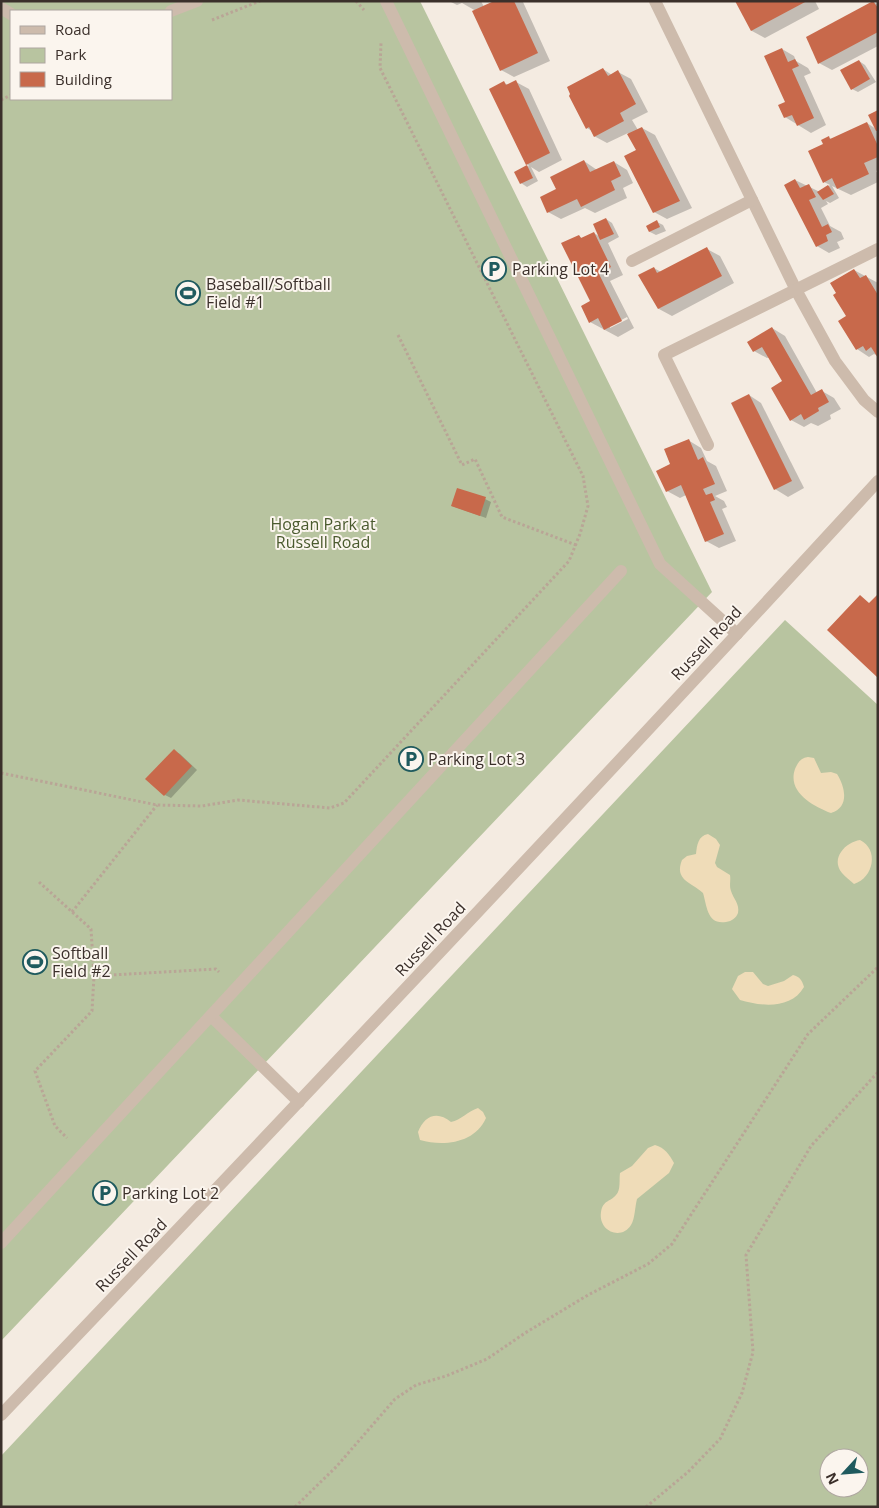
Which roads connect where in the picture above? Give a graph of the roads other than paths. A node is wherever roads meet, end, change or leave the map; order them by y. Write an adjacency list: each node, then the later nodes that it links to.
1 (197, 1): 4 (street)
2 (386, 1): 13 (street)
3 (655, 1): 5 (street)
4 (172, 11)
5 (752, 200): 7 (street); 8 (street)
6 (878, 249): 8 (street)
7 (632, 261)
8 (796, 290): 9 (street); 10 (street)
9 (878, 412)
10 (708, 445)
11 (878, 481): 13 (street, Russell Road)
12 (622, 571): 14 (street)
13 (737, 634): 15 (street, Russell Road)
14 (211, 1016): 15 (street); 16 (street)
15 (299, 1102): 17 (street, Russell Road)
16 (1, 1243)
17 (1, 1414)

